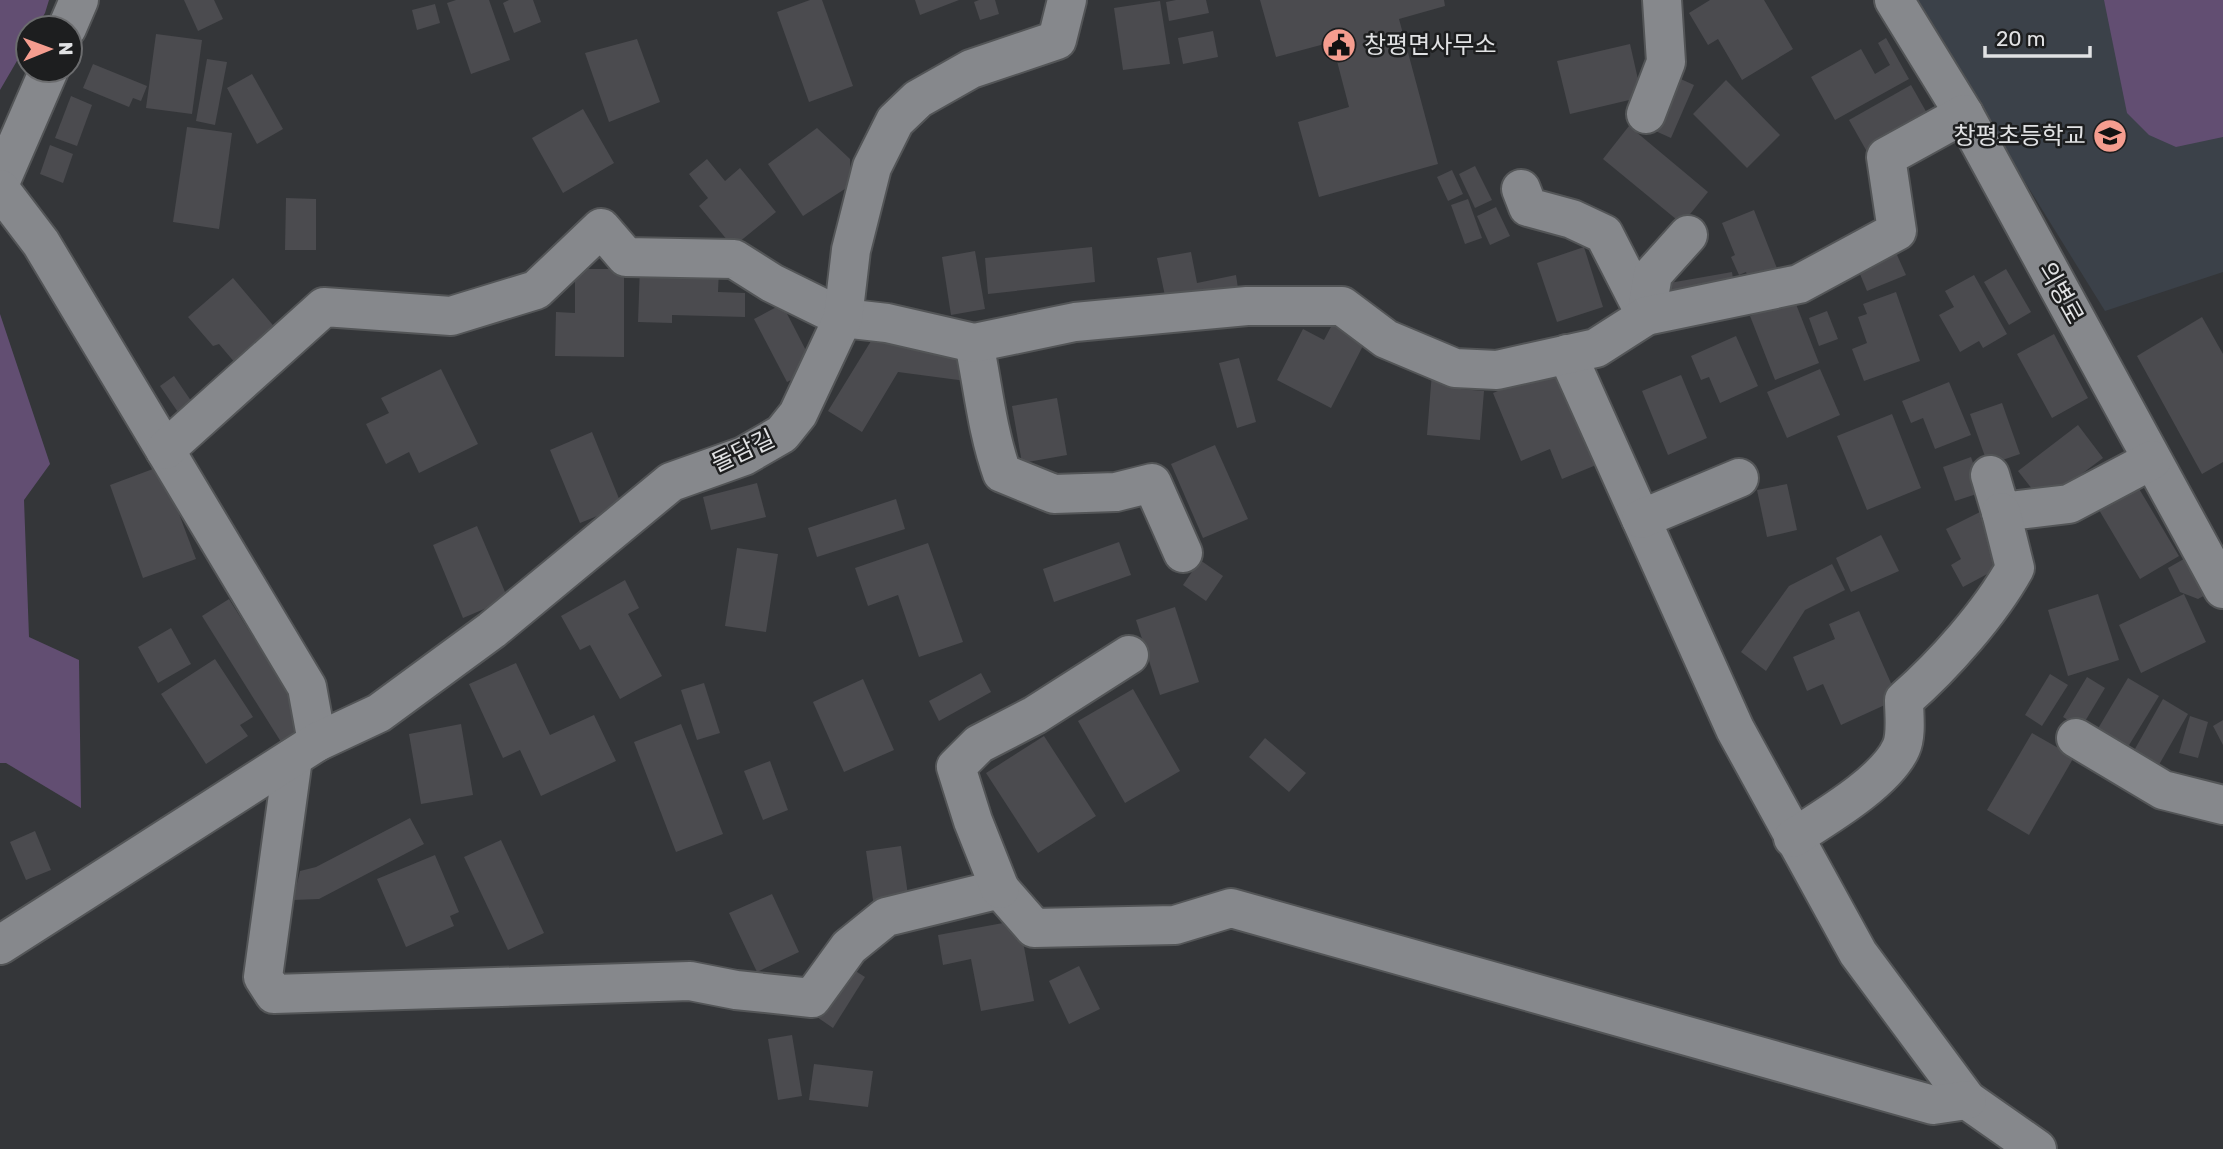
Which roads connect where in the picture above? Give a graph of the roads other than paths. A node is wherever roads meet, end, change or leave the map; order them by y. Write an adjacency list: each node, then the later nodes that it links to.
1 (1067, 0): 12 (street, 돌담길)
2 (1662, 0): 5 (street)
3 (1894, 0): 6 (street, 의병로)
4 (43, 84): 7 (street)
5 (1646, 114)
6 (1964, 114): 11 (street); 16 (street, 의병로)
7 (0, 183)
8 (0, 189): 15 (street)
9 (1521, 189): 11 (street)
10 (1688, 235): 11 (street)
11 (1646, 316): 14 (street)
12 (843, 318): 13 (street); 15 (street); 25 (street, 돌담길)
13 (974, 343): 14 (street); 21 (street)
14 (1567, 354): 20 (street)
15 (165, 450): 25 (street)
16 (2152, 460): 19 (street); 22 (street, 의병로)
17 (1990, 475): 19 (street)
18 (1739, 478): 20 (street)
19 (2001, 512): 27 (street)
20 (1642, 519): 27 (street)
21 (1183, 553)
22 (2223, 589)
23 (1129, 655): 28 (street)
24 (2076, 737): 26 (street)
25 (305, 750): 28 (street); 29 (street, 돌담길)
26 (2223, 804)
27 (1793, 838): 30 (street)
28 (1000, 889): 30 (street)
29 (0, 945)
30 (1967, 1100): 31 (street)
31 (2037, 1149)

